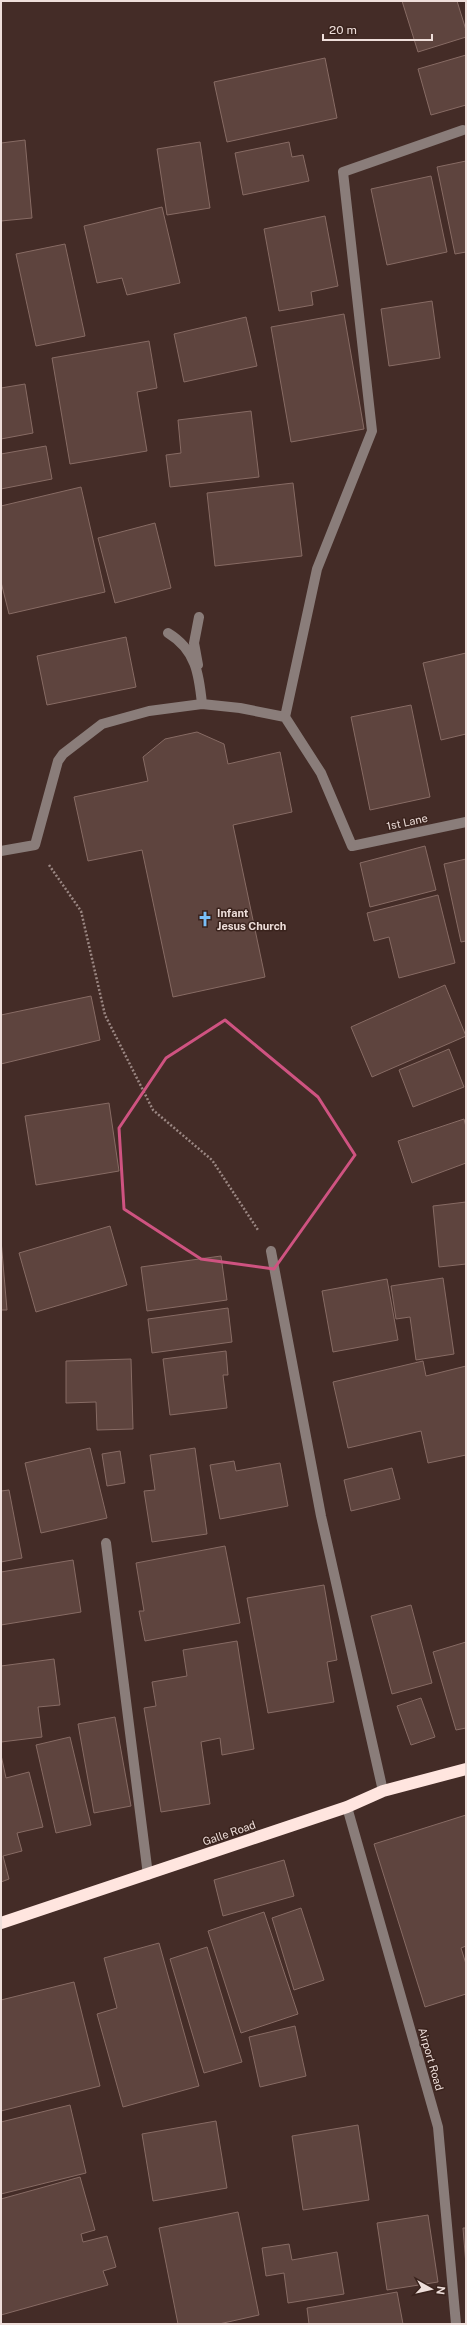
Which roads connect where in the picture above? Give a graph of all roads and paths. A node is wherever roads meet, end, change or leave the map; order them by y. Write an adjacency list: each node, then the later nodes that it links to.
1 (463, 130): 6 (street)
2 (199, 617): 4 (street)
3 (168, 633): 4 (street)
4 (199, 673): 5 (street)
5 (202, 704): 6 (street); 8 (street)
6 (285, 717): 7 (street, 1st Lane)
7 (466, 822)
8 (35, 845): 9 (street); 10 (path)
9 (1, 851)
10 (271, 1251): 13 (street)
11 (106, 1543): 15 (street)
12 (466, 1769): 13 (highway, Galle Road)
13 (383, 1791): 14 (highway, Galle Road)
14 (347, 1807): 15 (highway, Galle Road); 17 (street, Airport Road)
15 (148, 1875): 16 (highway, Galle Road)
16 (1, 1923)
17 (456, 2324)

